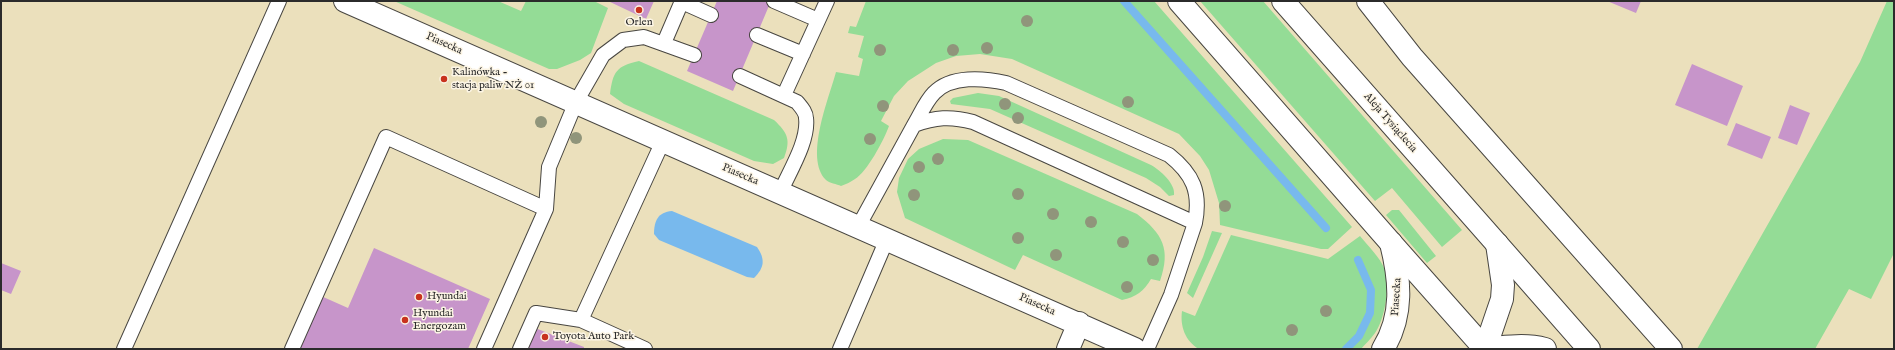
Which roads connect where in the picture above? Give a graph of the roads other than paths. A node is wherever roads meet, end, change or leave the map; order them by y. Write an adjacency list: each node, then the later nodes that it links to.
1 (279, 1): 29 (lane)
2 (345, 1): 17 (main road, Piasecka)
3 (774, 1): 10 (lane)
4 (827, 1): 10 (lane)
5 (1179, 1): 25 (main road)
6 (1283, 1): 26 (main road, Aleja Tysiąclecia)
7 (1368, 1): 43 (main road)
8 (682, 2): 9 (lane); 12 (lane)
9 (711, 15)
10 (818, 20): 13 (lane)
11 (757, 35): 13 (lane)
12 (664, 43): 14 (lane); 17 (lane)
13 (803, 54): 16 (lane)
14 (694, 55)
15 (740, 76): 16 (lane)
16 (784, 95): 20 (lane)
17 (576, 102): 19 (main road, Piasecka); 21 (lane)
18 (914, 125): 22 (lane); 22 (lane); 23 (lane)
19 (663, 142): 20 (main road, Piasecka); 27 (lane)
20 (780, 192): 23 (main road, Piasecka)
21 (546, 209): 30 (lane); 31 (lane)
22 (1195, 223): 37 (lane)
23 (858, 227): 24 (main road, Piasecka)
24 (887, 239): 28 (main road, Piasecka); 34 (lane)
25 (1391, 242): 38 (main road, Piasecka); 40 (main road)
26 (1497, 244): 40 (main road); 42 (main road, Aleja Tysiąclecia)
27 (581, 320): 32 (lane); 33 (lane)
28 (1079, 323): 35 (main road); 36 (main road, Piasecka)
29 (124, 349)
30 (292, 349)
31 (484, 349)
32 (520, 349)
33 (645, 349)
34 (840, 349)
35 (1068, 349)
36 (1135, 349)
37 (1147, 349)
38 (1383, 349)
39 (1480, 349): 40 (main road)
40 (1485, 349): 41 (main road)
41 (1545, 349)
42 (1589, 349)
43 (1671, 349)

